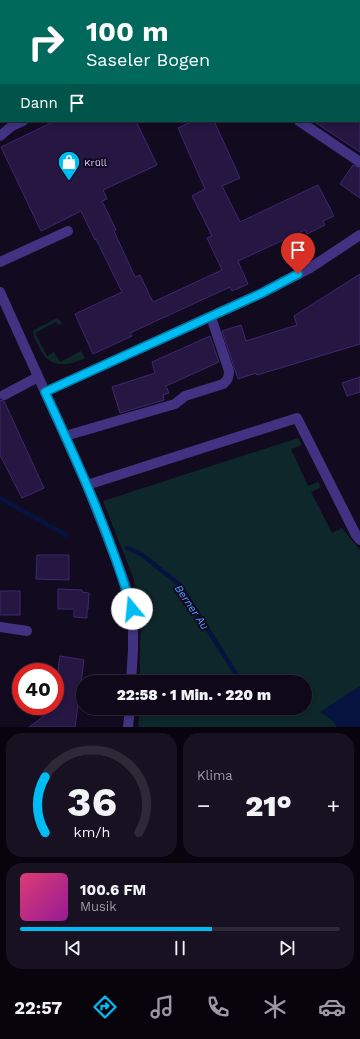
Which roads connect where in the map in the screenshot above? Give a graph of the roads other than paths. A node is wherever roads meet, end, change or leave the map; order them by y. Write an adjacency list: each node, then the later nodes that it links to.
1 (21, 122): 3 (street)
2 (300, 122): 4 (street)
3 (0, 136)
4 (360, 162)
5 (68, 231): 7 (street)
6 (359, 239): 9 (street)
7 (0, 262)
8 (0, 292): 10 (street)
9 (211, 317): 11 (street); 13 (street)
10 (38, 377): 11 (street); 12 (street)
11 (45, 392): 13 (street)
12 (4, 395)
13 (65, 436): 14 (street)
14 (87, 484): 15 (street); 18 (street)
15 (360, 540)
16 (0, 627): 17 (street)
17 (27, 631)
18 (131, 675)
19 (129, 715): 20 (street)
20 (128, 727)

